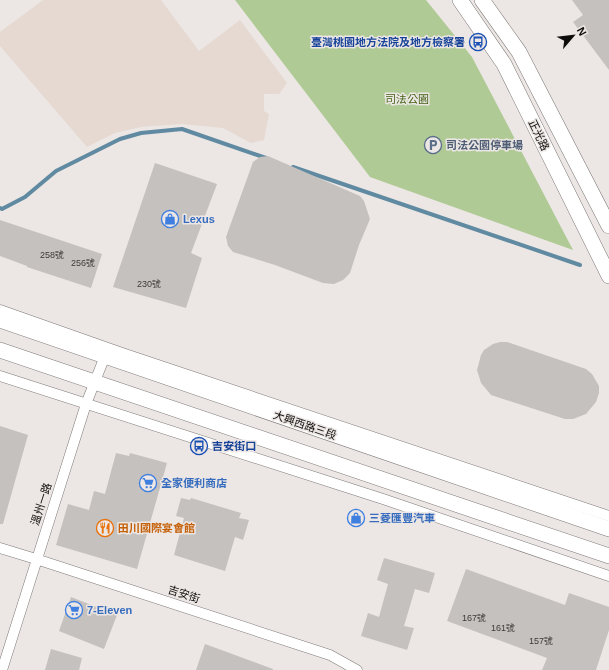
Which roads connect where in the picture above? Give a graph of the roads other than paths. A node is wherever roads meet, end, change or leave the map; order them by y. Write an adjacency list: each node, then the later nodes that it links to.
1 (482, 0): 3 (street, 正光路)
2 (462, 1): 4 (street, 正光路)
3 (609, 226)
4 (609, 276)
5 (0, 310): 8 (street, 大興西路三段)
6 (0, 320): 8 (street, 大興西路三段)
7 (0, 350): 10 (street)
8 (107, 352): 10 (street, 溫州一路); 12 (street, 大興西路三段); 13 (street, 大興西路三段)
9 (0, 376): 11 (street)
10 (94, 382): 11 (street, 溫州一路); 15 (street)
11 (86, 404): 16 (street, 溫州一路); 17 (street)
12 (609, 516)
13 (609, 530)
14 (0, 548): 16 (street, 吉安街)
15 (609, 556)
16 (36, 559): 18 (street, 溫州一路); 19 (street, 吉安街)
17 (609, 576)
18 (2, 670)
19 (357, 670)

